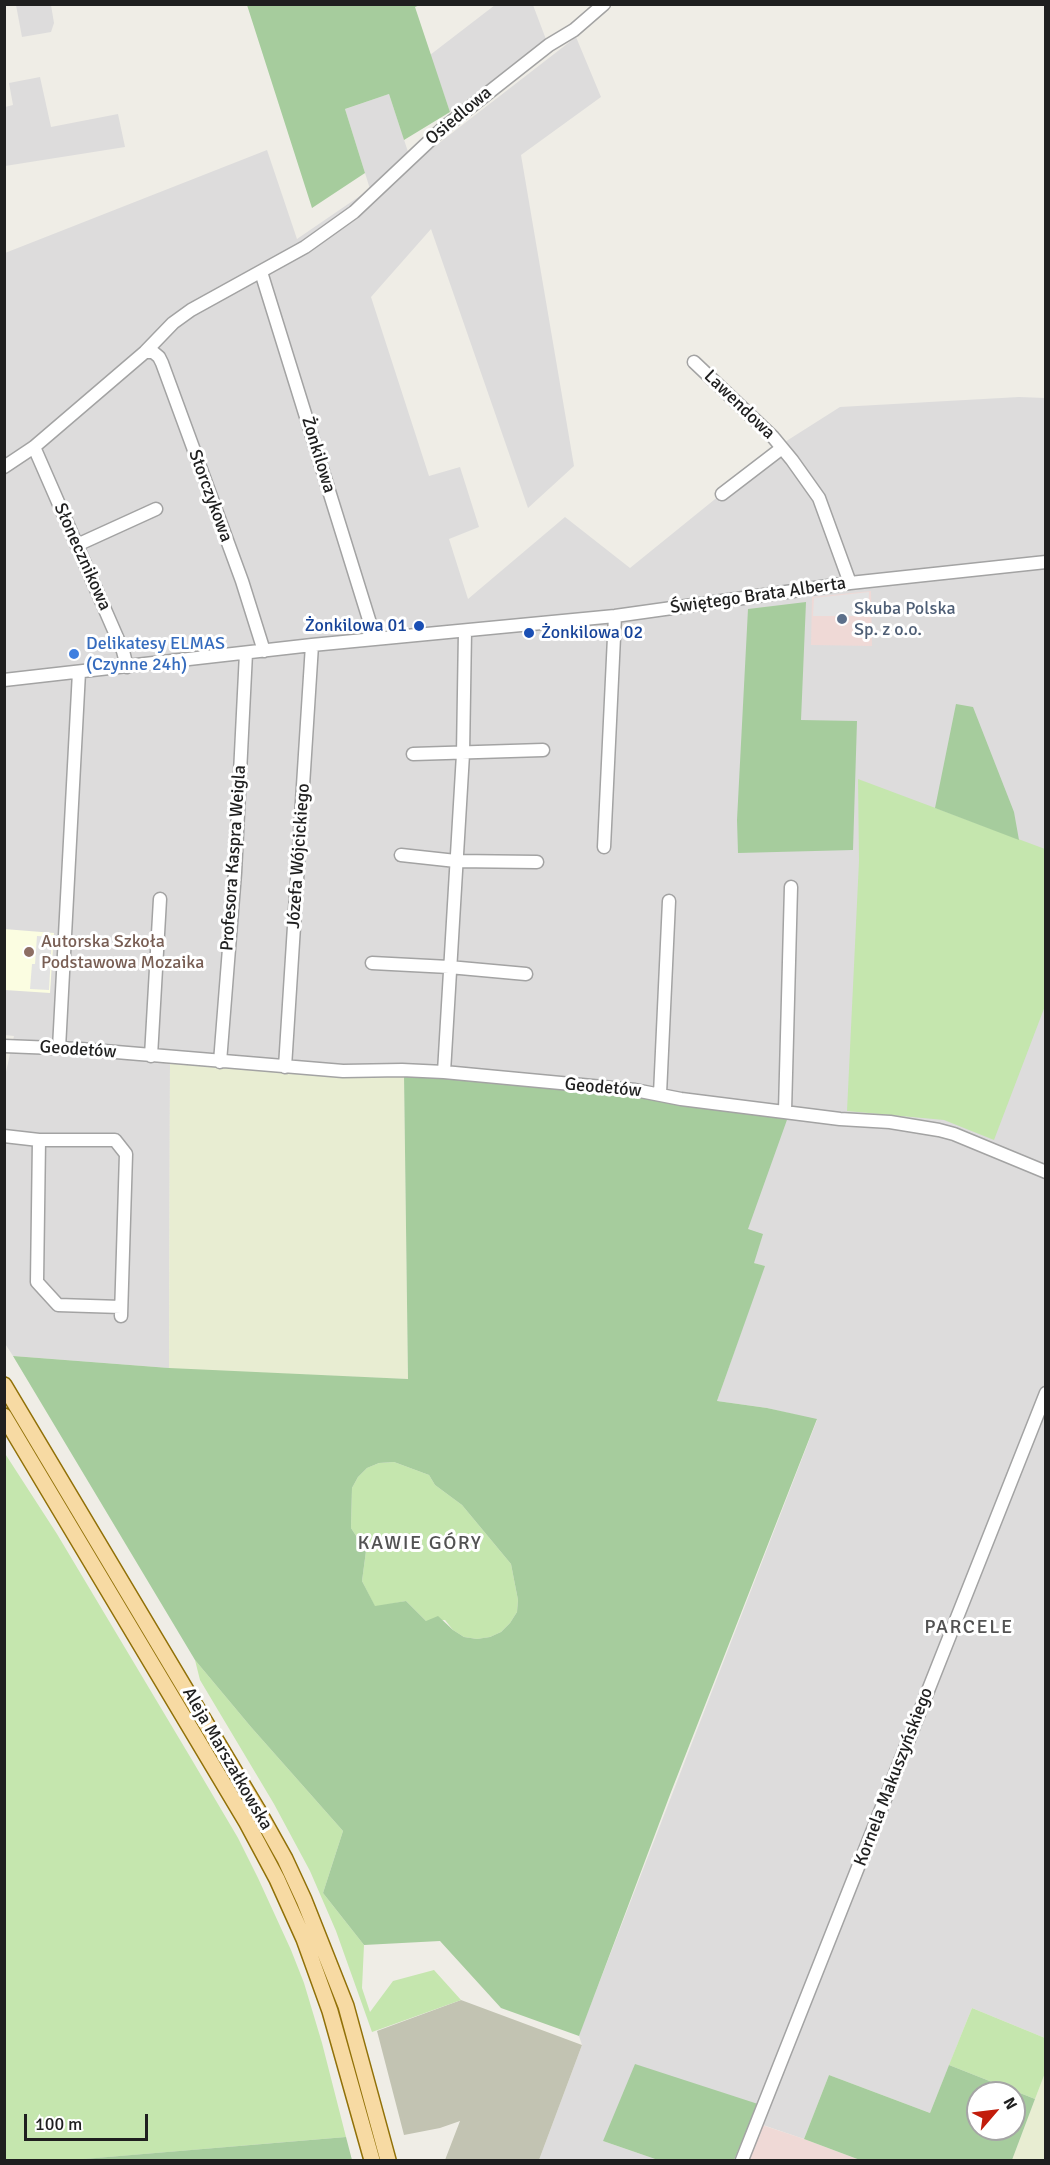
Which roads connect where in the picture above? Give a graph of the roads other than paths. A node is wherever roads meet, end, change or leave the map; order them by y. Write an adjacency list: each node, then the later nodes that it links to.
1 (604, 4): 2 (street, Osiedlowa)
2 (261, 272): 3 (street, Osiedlowa); 15 (street, Żonkilowa)
3 (145, 352): 5 (street, Osiedlowa); 17 (street, Storczykowa)
4 (694, 362): 6 (street, Lawendowa)
5 (34, 447): 7 (street, Osiedlowa); 10 (street, Słonecznikowa)
6 (782, 448): 8 (street, Lawendowa); 12 (street, Lawendowa)
7 (4, 466)
8 (722, 494)
9 (156, 509): 10 (street)
10 (76, 545): 19 (street, Słonecznikowa)
11 (1046, 562): 12 (street, Świętego Brata Alberta)
12 (850, 583): 13 (street, Świętego Brata Alberta)
13 (615, 616): 14 (street, Świętego Brata Alberta); 25 (street)
14 (465, 631): 15 (street, Świętego Brata Alberta); 24 (street)
15 (375, 639): 16 (street, Świętego Brata Alberta)
16 (312, 645): 17 (street, Świętego Brata Alberta); 39 (street, Józefa Wójcickiego)
17 (264, 651): 18 (street, Świętego Brata Alberta)
18 (246, 653): 19 (street, Świętego Brata Alberta); 38 (street, Profesora Kaspra Weigla)
19 (127, 667): 20 (street, Świętego Brata Alberta)
20 (79, 672): 21 (street, Świętego Brata Alberta); 36 (street)
21 (4, 680)
22 (543, 750): 24 (street)
23 (413, 754): 24 (street)
24 (463, 754): 27 (street)
25 (604, 847)
26 (401, 855): 27 (street)
27 (456, 861): 28 (street); 33 (street)
28 (537, 862)
29 (791, 887): 42 (street)
30 (160, 899): 37 (street)
31 (669, 901): 41 (street)
32 (372, 963): 33 (street)
33 (449, 967): 34 (street); 40 (street)
34 (526, 974)
35 (4, 1046): 36 (street, Geodetów)
36 (59, 1048): 37 (street, Geodetów)
37 (151, 1056): 38 (street, Geodetów)
38 (220, 1062): 39 (street, Geodetów)
39 (285, 1067): 40 (street, Geodetów)
40 (444, 1072): 41 (street, Geodetów)
41 (660, 1094): 42 (street, Geodetów)
42 (785, 1111): 45 (street, Geodetów)
43 (4, 1136): 44 (street)
44 (39, 1140): 44 (street)
45 (1046, 1172)
46 (4, 1385): 50 (main road, Aleja Marszałkowska)
47 (1046, 1393): 51 (street, Kornela Makuszyńskiego)
48 (4, 1416): 49 (main road, Aleja Marszałkowska)
49 (372, 2160)
50 (388, 2160)
51 (741, 2160)

